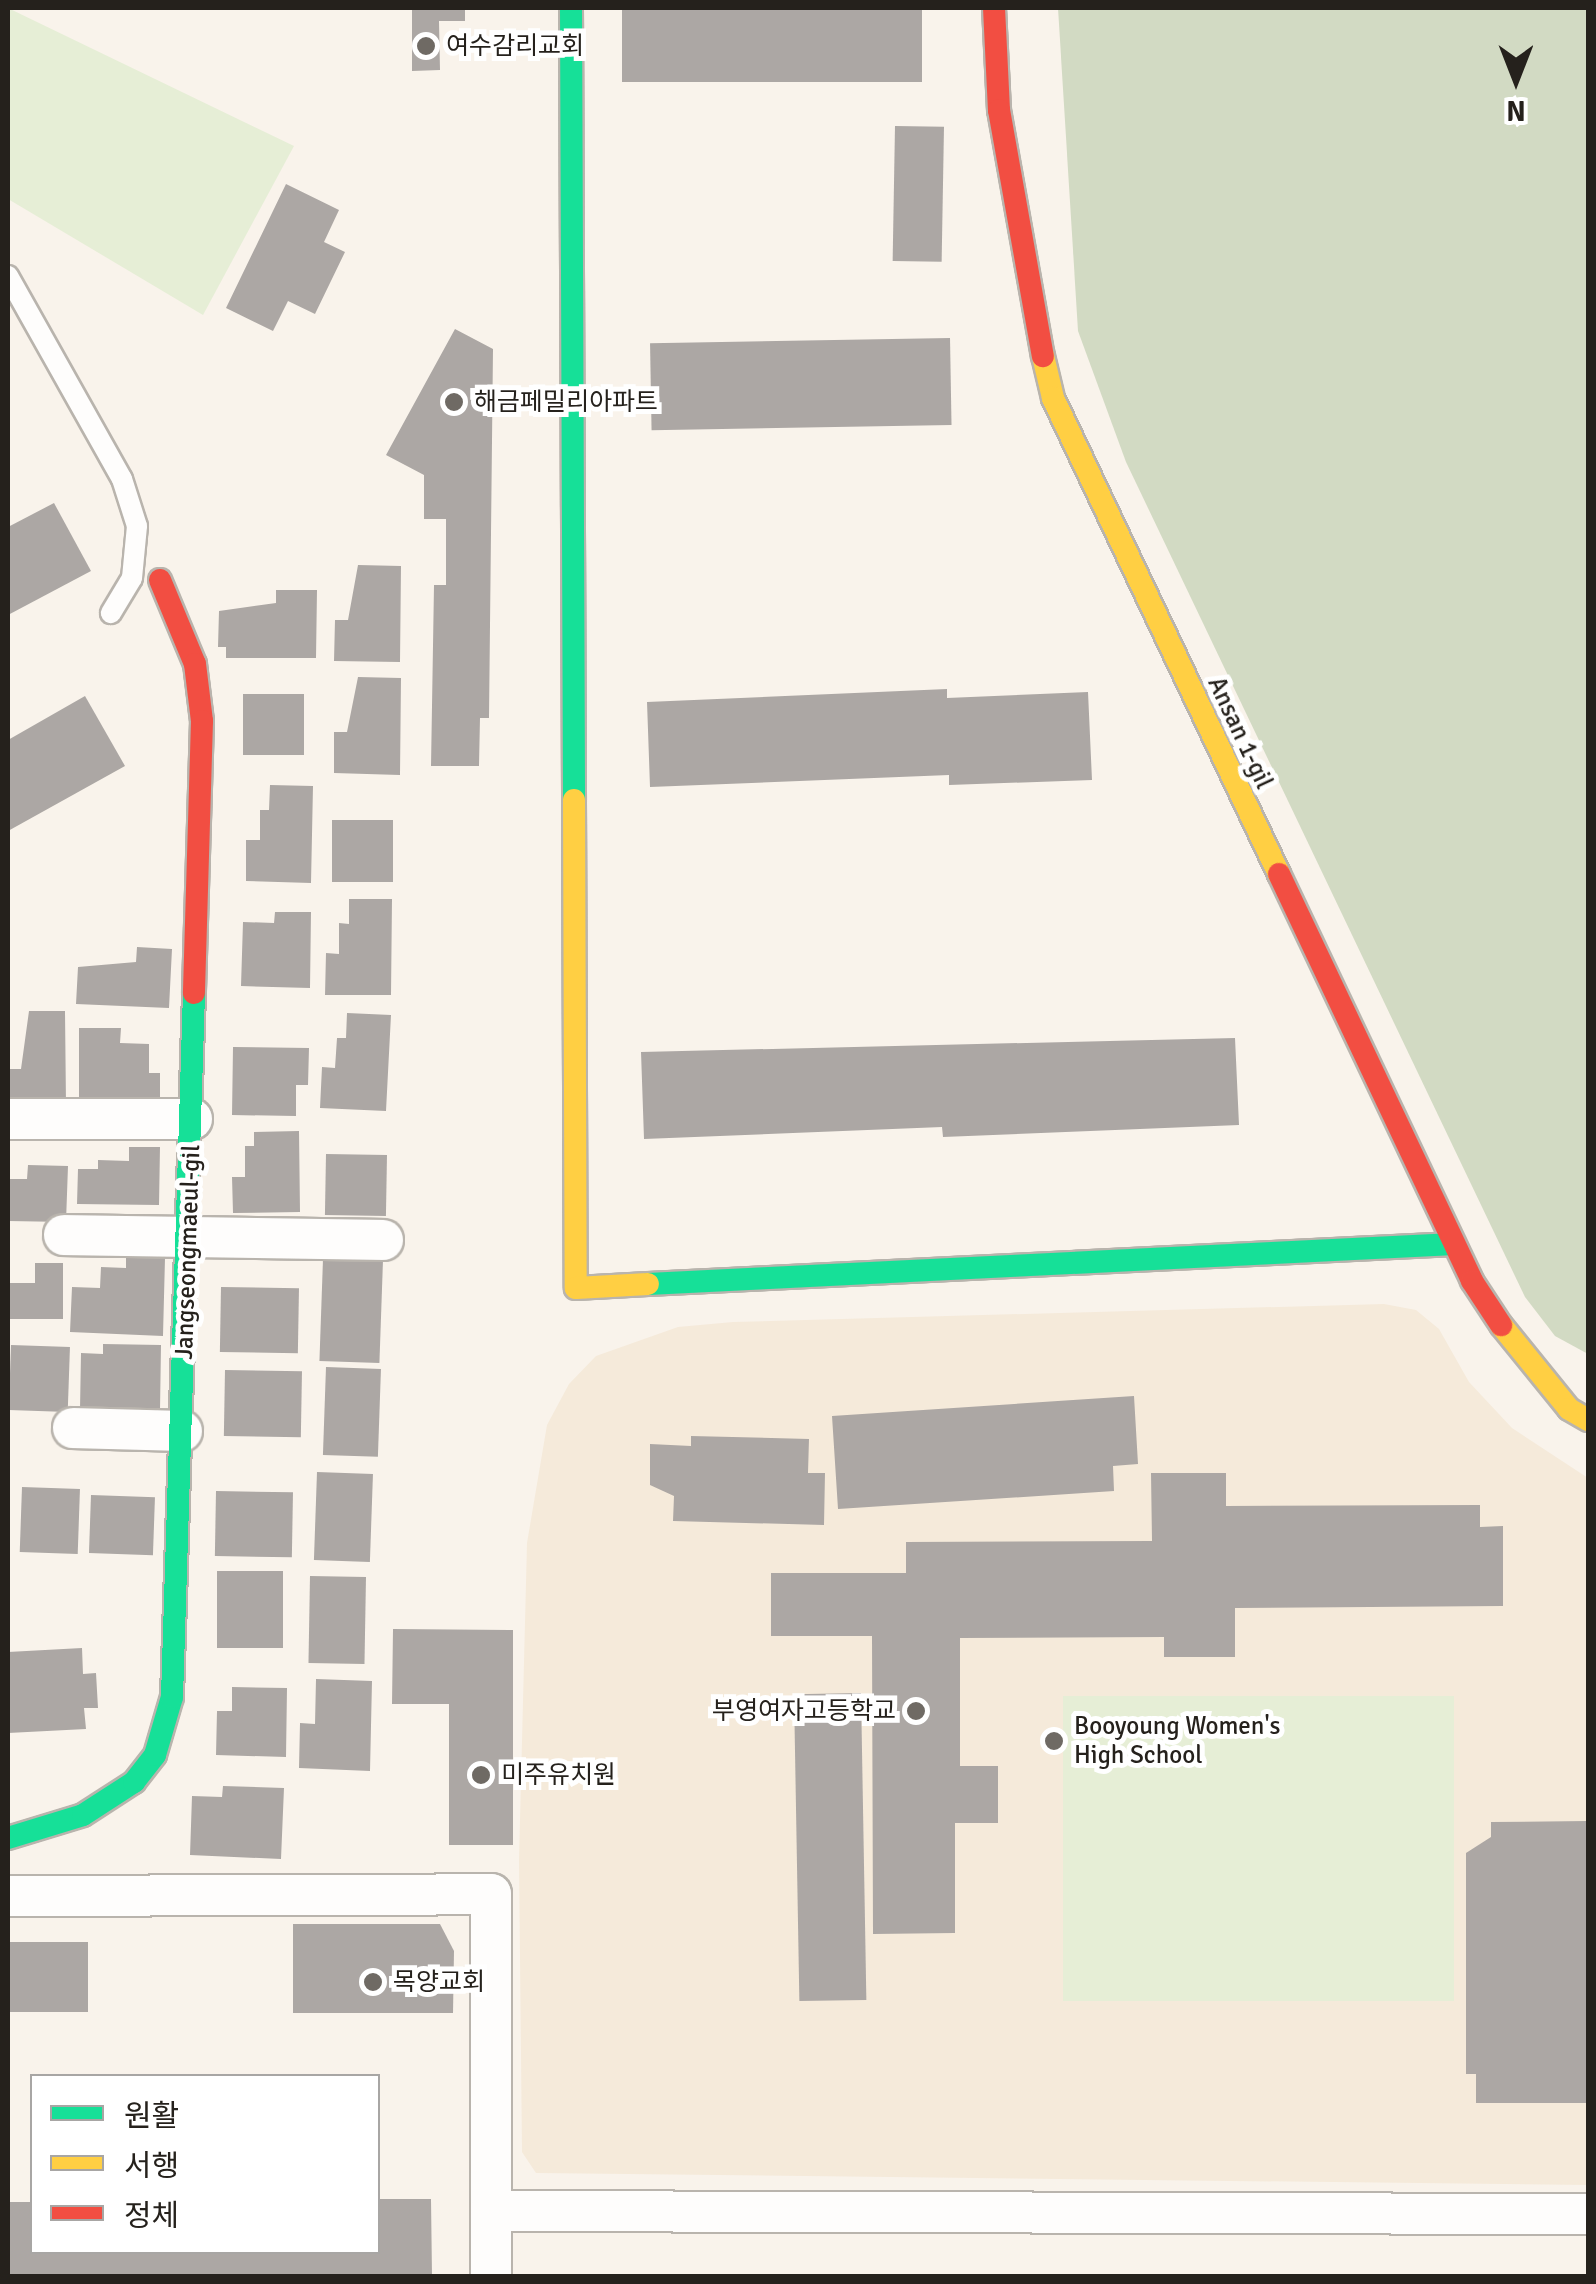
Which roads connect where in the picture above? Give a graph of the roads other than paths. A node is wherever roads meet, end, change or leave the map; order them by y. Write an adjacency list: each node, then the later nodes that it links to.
1 (571, 8): 11 (street)
2 (994, 8): 11 (street, Ansan 1-gil)
3 (8, 276): 5 (lane)
4 (160, 580): 7 (street, Jangseongmaeul-gil)
5 (111, 613)
6 (10, 1119): 7 (street)
7 (192, 1119): 9 (street, Jangseongmaeul-gil)
8 (64, 1235): 9 (street)
9 (188, 1238): 10 (street); 14 (street, Jangseongmaeul-gil)
10 (382, 1240)
11 (1454, 1244): 12 (street, Ansan 1-gil)
12 (1588, 1420)
13 (73, 1428): 14 (street)
14 (182, 1431): 15 (street, Jangseongmaeul-gil)
15 (8, 1838)
16 (8, 1896): 17 (street)
17 (490, 2211): 18 (street); 19 (street)
18 (1588, 2214)
19 (490, 2276)

